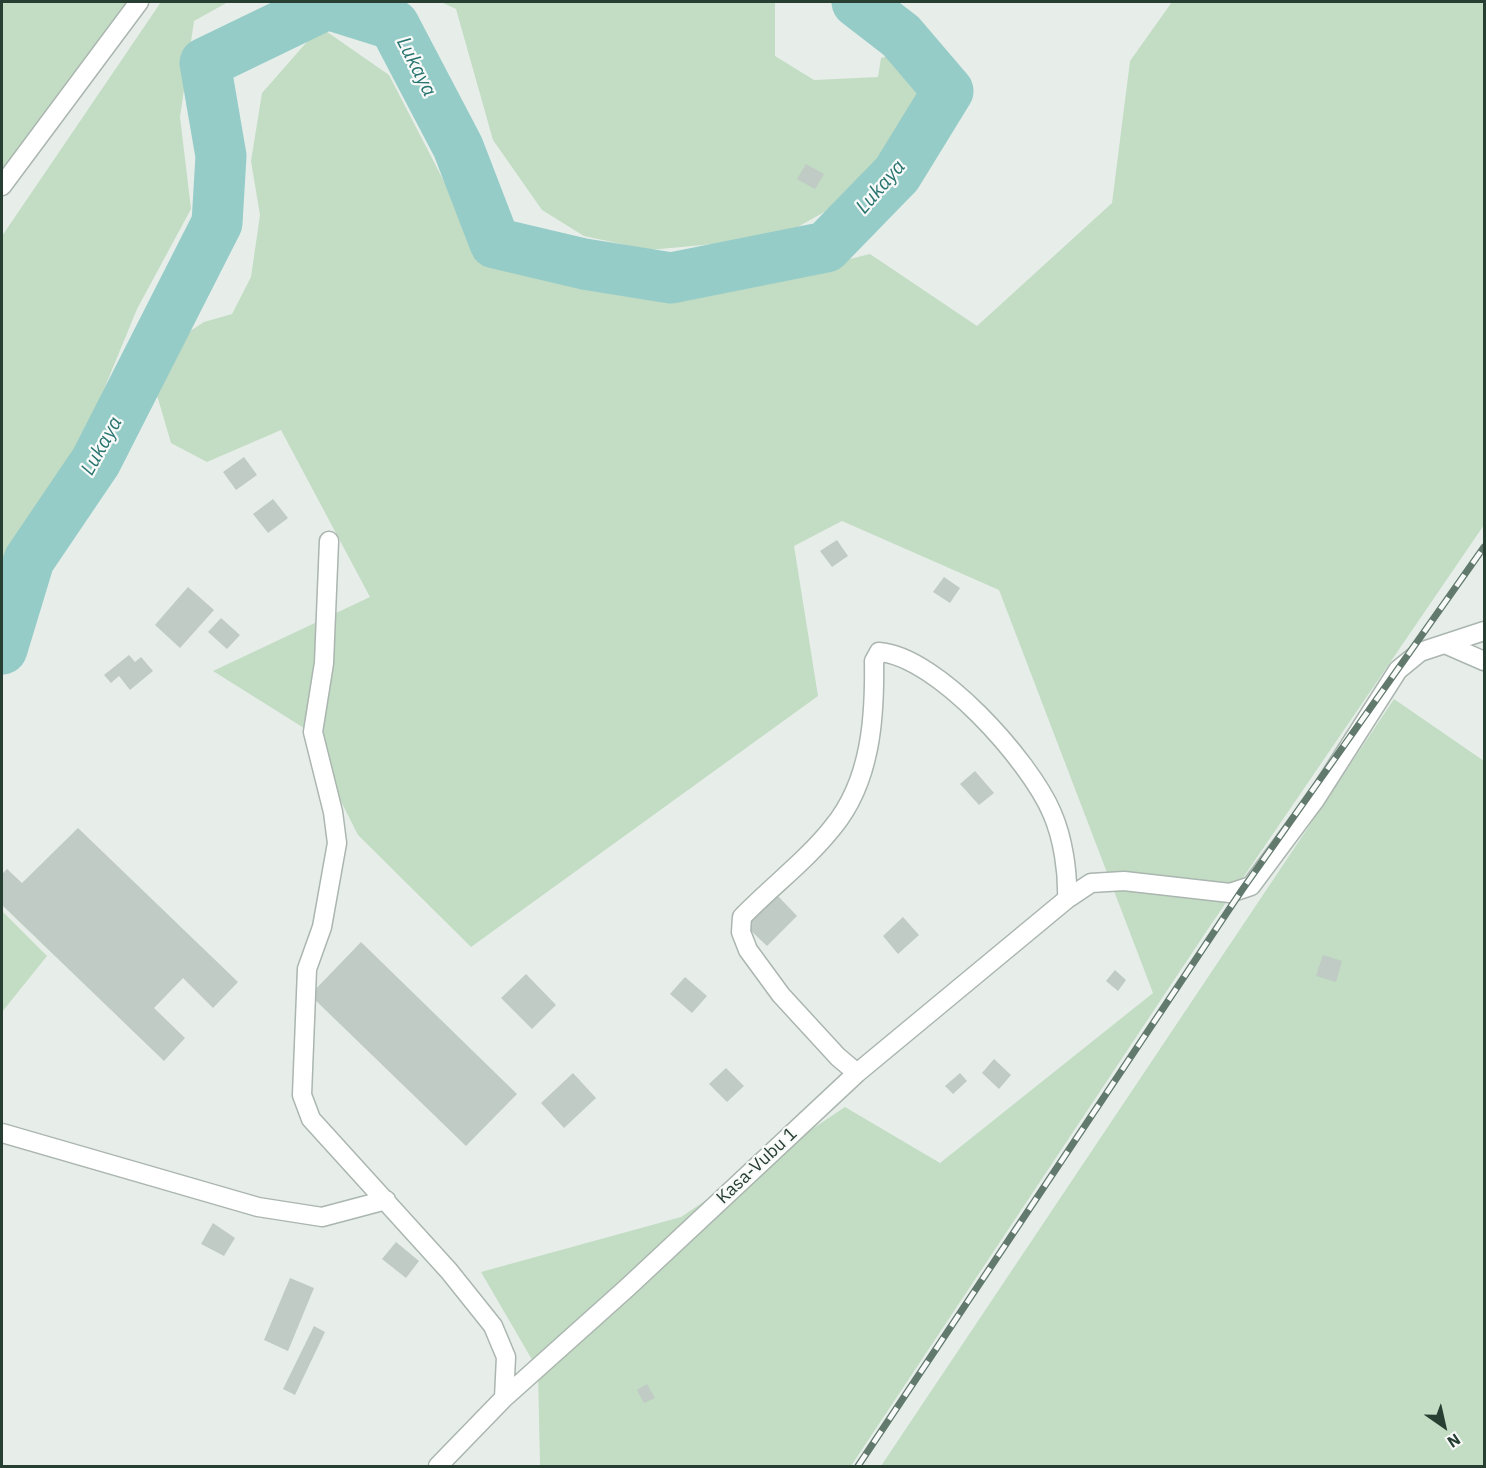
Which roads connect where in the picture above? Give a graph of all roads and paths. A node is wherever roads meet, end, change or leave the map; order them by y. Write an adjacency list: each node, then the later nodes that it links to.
1 (139, 2): 2 (street)
2 (2, 186)
3 (329, 541): 10 (street)
4 (1485, 631): 5 (street)
5 (1445, 644): 6 (street); 7 (street, Kasa-Vubu 1)
6 (1485, 661)
7 (1067, 899): 8 (street, Kasa-Vubu 1); 8 (street)
8 (857, 1073): 11 (street, Kasa-Vubu 1)
9 (2, 1133): 10 (street)
10 (386, 1200): 11 (street)
11 (504, 1398): 12 (street, Kasa-Vubu 1)
12 (438, 1467)

